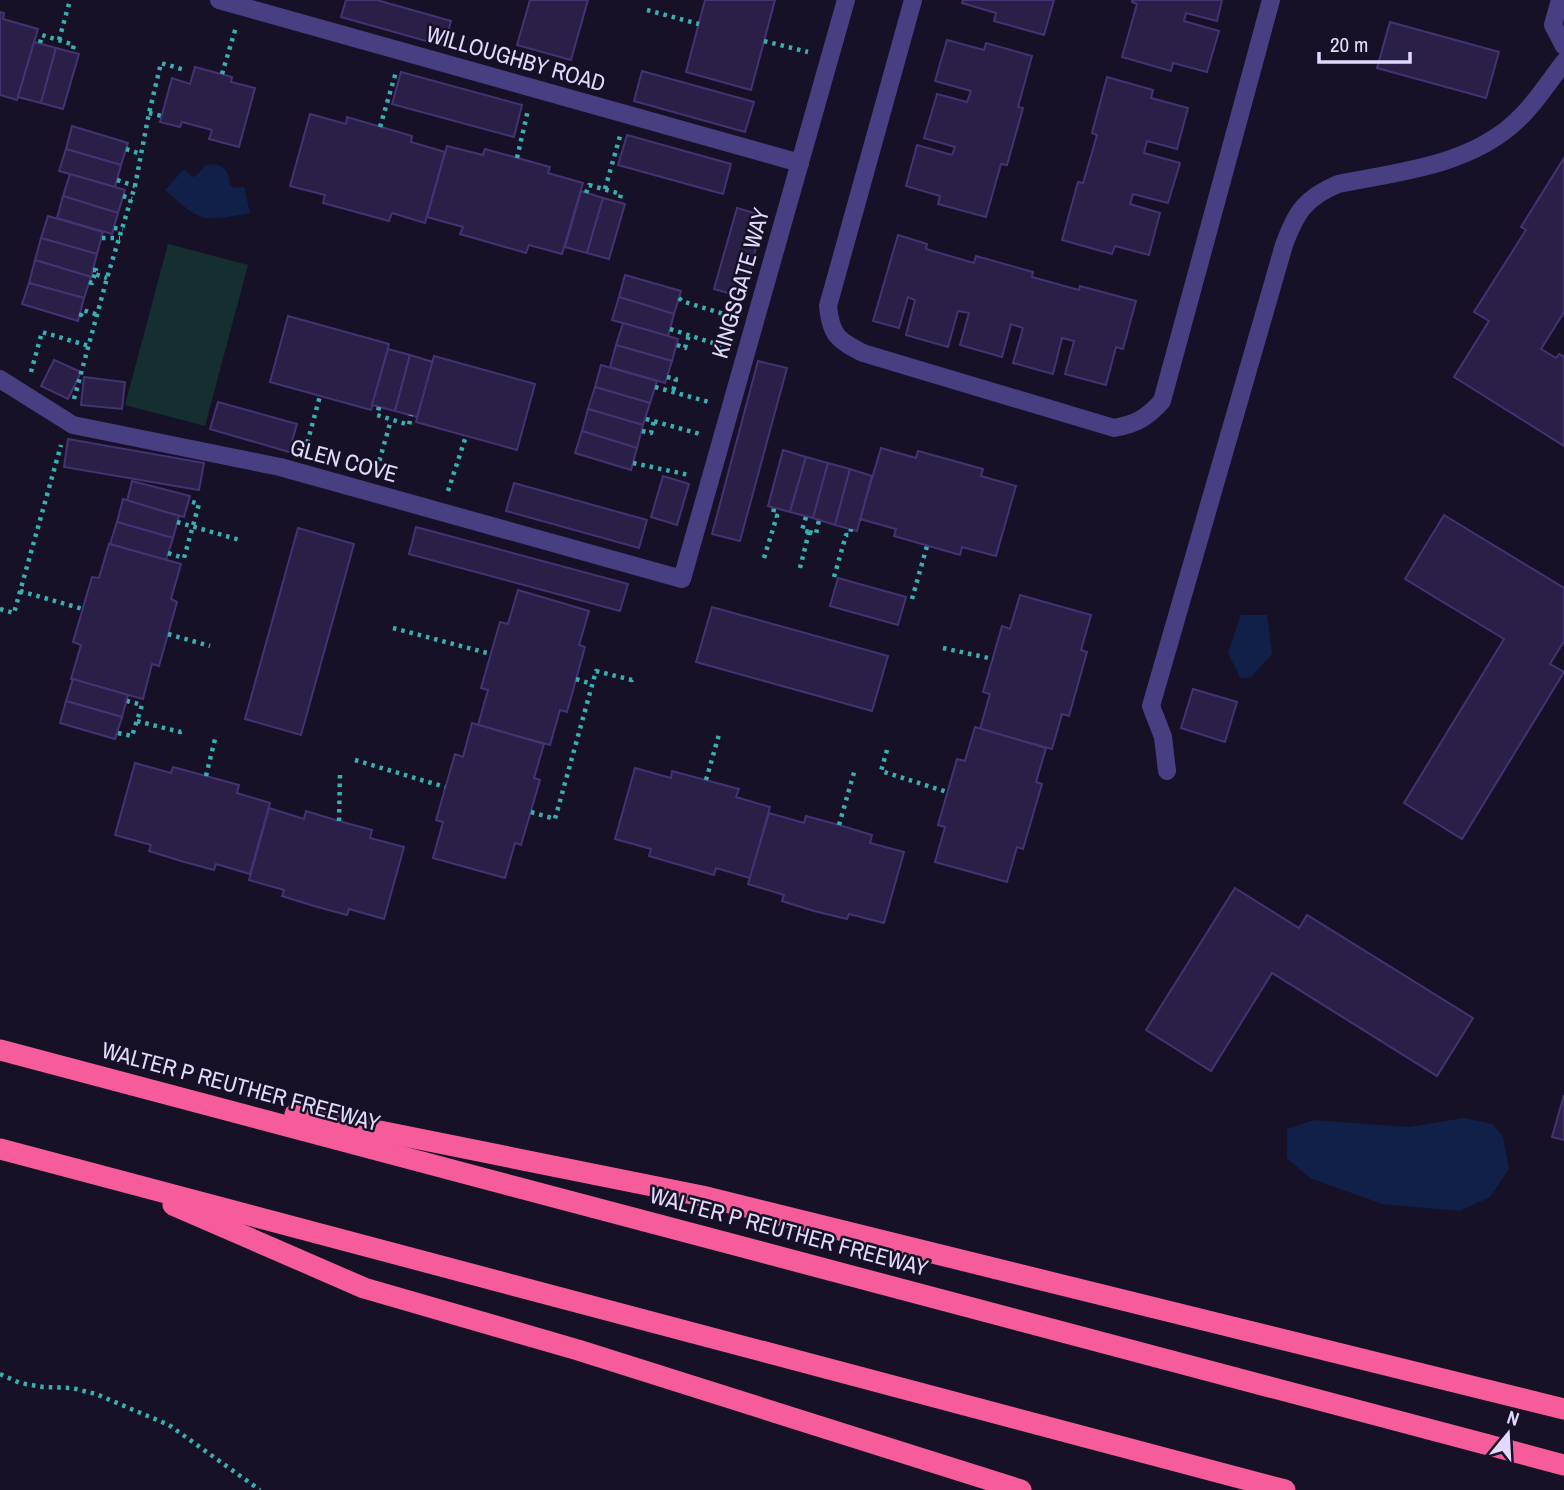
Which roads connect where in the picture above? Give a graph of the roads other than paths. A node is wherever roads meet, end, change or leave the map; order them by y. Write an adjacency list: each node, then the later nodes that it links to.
1 (220, 0): 6 (street, WILLOUGHBY ROAD)
2 (846, 0): 9 (street, KINGSGATE WAY)
3 (913, 0): 4 (street)
4 (1271, 0)
5 (1560, 0): 7 (street)
6 (279, 8): 9 (street, WILLOUGHBY ROAD)
7 (1564, 46)
8 (1564, 62): 12 (street)
9 (800, 163): 11 (street, KINGSGATE WAY)
10 (0, 379): 11 (street, GLEN COVE)
11 (682, 579)
12 (1167, 771)
13 (0, 1050): 14 (highway, WALTER P REUTHER FREEWAY)
14 (85, 1072): 17 (highway); 18 (highway, WALTER P REUTHER FREEWAY)
15 (0, 1149): 16 (highway)
16 (107, 1177): 19 (highway); 20 (highway)
17 (1564, 1409)
18 (1564, 1465)
19 (1021, 1490)
20 (1284, 1490)

